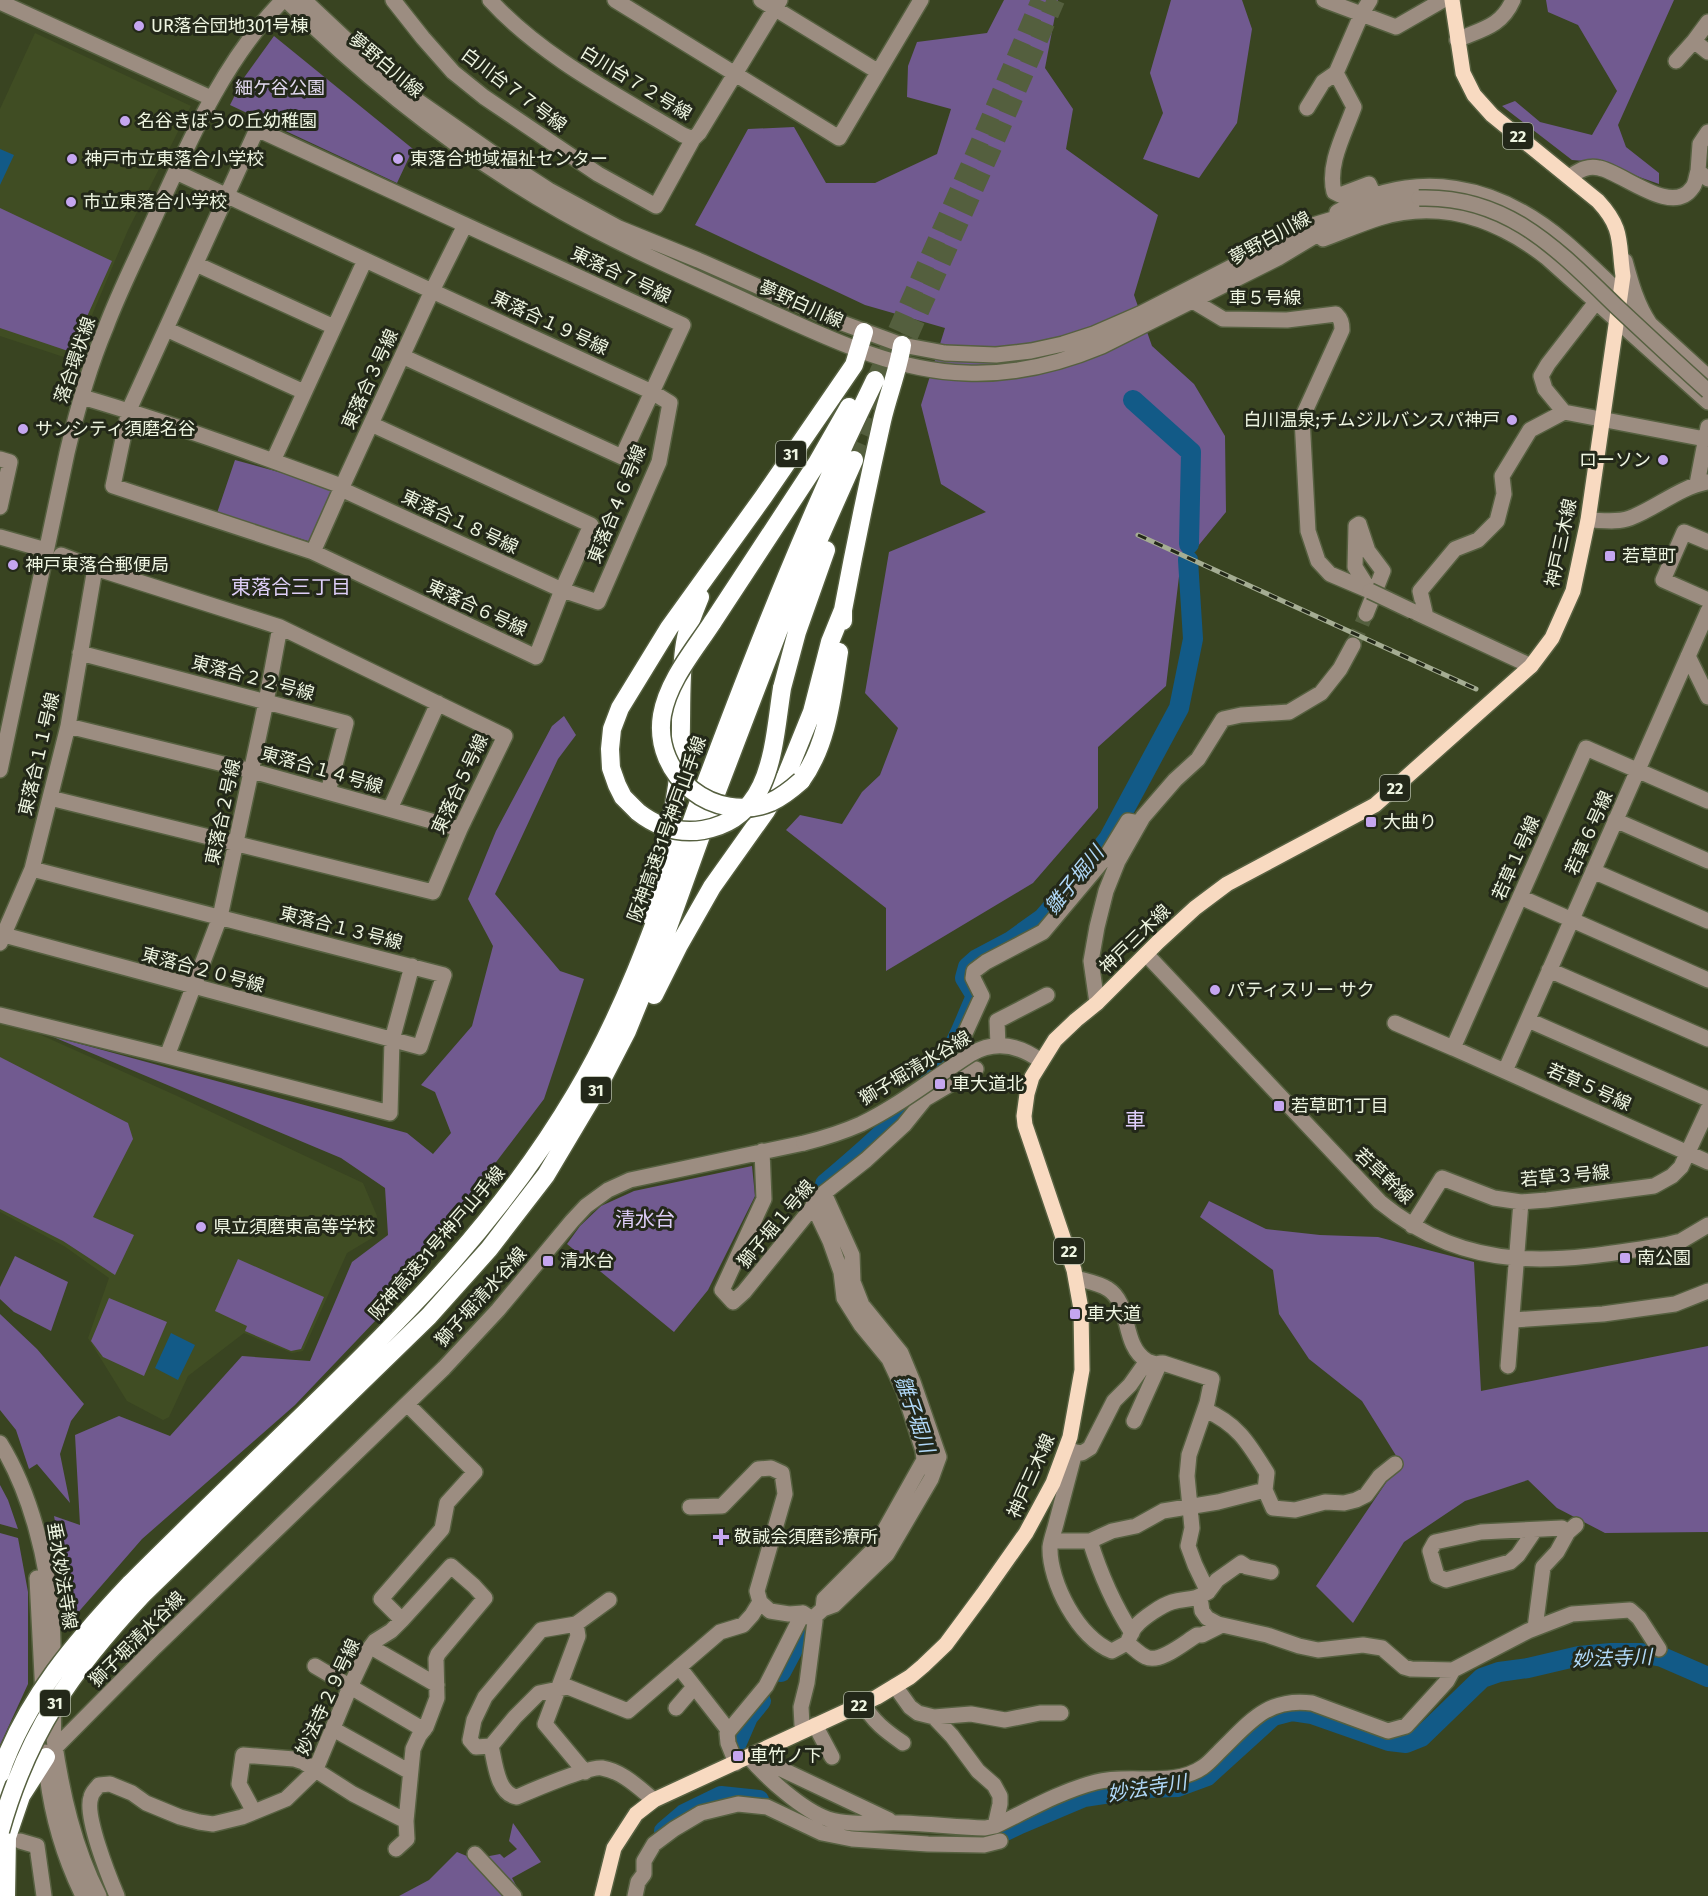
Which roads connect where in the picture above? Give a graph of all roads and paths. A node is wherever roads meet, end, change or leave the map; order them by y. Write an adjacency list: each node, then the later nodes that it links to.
1 (304, 0): 47 (street, 夢野白川線)
2 (490, 0): 26 (street, 白川台７２号線)
3 (615, 0): 22 (street)
4 (761, 0): 12 (street)
5 (1324, 0): 14 (street)
6 (1443, 0): 14 (street)
7 (1452, 0): 16 (main road, 神戸三木線 / 22)
8 (1513, 0): 16 (street)
9 (0, 2): 23 (street)
10 (915, 2): 20 (street)
11 (281, 3): 23 (street, 落合環状線); 48 (street, 夢野白川線)
12 (777, 4): 20 (street); 22 (street, 白川台７２号線)
13 (397, 6): 26 (street, 白川台７７号線)
14 (1366, 7): 21 (street)
15 (1708, 22): 17 (street)
16 (1457, 40): 29 (main road, 神戸三木線 / 22)
17 (1694, 41): 18 (street); 19 (street)
18 (1708, 52)
19 (1676, 61)
20 (877, 71): 22 (street)
21 (1336, 73): 24 (street); 30 (street)
22 (735, 74): 26 (street, 白川台７２号線)
23 (211, 98): 27 (street, 落合環状線)
24 (1307, 108)
25 (1707, 134): 28 (street)
26 (693, 139)
27 (176, 172): 31 (street); 55 (street, 落合環状線)
28 (1703, 175): 29 (street)
29 (1569, 177): 35 (main road, 神戸三木線 / 22)
30 (1374, 195): 34 (street); 40 (street)
31 (226, 196): 33 (street, 東落合７号線); 37 (street); 38 (street)
32 (1352, 214): 34 (street, 夢野白川線); 36 (street, 夢野白川線); 52 (street, 夢野白川線, bridge)
33 (465, 225): 39 (street, 東落合３号線); 54 (street, 東落合７号線)
34 (1313, 225): 49 (street, 夢野白川線)
35 (1622, 250): 40 (main road, 神戸三木線 / 22); 43 (street)
36 (1278, 258): 41 (street, 夢野白川線); 42 (street)
37 (365, 260): 39 (street); 45 (street)
38 (196, 264): 45 (street); 46 (street)
39 (432, 291): 50 (street, 東落合３号線); 54 (street, 東落合１９号線)
40 (1620, 295): 43 (street); 44 (main road, 神戸三木線 / 22)
41 (1193, 301): 49 (street, 夢野白川線); 75 (street, 車５号線)
42 (1596, 302): 44 (street); 58 (street)
43 (1643, 314): 51 (street)
44 (1617, 322): 52 (street); 59 (main road, 神戸三木線 / 22)
45 (334, 327): 53 (street)
46 (166, 329): 53 (street); 57 (street)
47 (864, 332): 48 (highway, 31); 49 (street, 夢野白川線)
48 (859, 350): 49 (street, 夢野白川線); 73 (highway, 31)
49 (901, 354): 77 (highway)
50 (402, 356): 54 (street, 東落合７号線); 60 (street, 東落合３号線)
51 (1707, 376)
52 (1701, 390): 56 (street)
53 (304, 392): 63 (street)
54 (652, 392): 74 (street, 東落合４６号線)
55 (81, 397): 57 (street); 71 (street, 落合環状線)
56 (1708, 402)
57 (129, 410): 63 (street); 70 (street, 東落合６号線)
58 (1564, 412): 59 (street); 80 (street)
59 (1603, 420): 61 (street); 67 (main road, 神戸三木線 / 22)
60 (371, 424): 65 (street, 東落合３号線); 74 (street, 東落合６号線)
61 (1707, 433): 64 (street)
62 (0, 459): 66 (street)
63 (273, 461): 65 (street)
64 (1702, 483): 67 (street)
65 (341, 489): 70 (street, 東落合３号線); 74 (street, 東落合１８号線)
66 (0, 507)
67 (1588, 520): 85 (main road, 神戸三木線 / 22)
68 (0, 537): 71 (street)
69 (1708, 542): 76 (street)
70 (314, 552): 74 (street, 東落合６号線)
71 (54, 553): 72 (street); 90 (street, 落合環状線)
72 (95, 568): 81 (street); 83 (street, 東落合１１号線)
73 (709, 573): 125 (highway, 31); 130 (highway, 阪神高速31号神戸山手線 / 31, bridge)
74 (562, 590)
75 (1370, 591): 79 (street); 80 (street, bridge)
76 (1708, 600)
77 (843, 610): 125 (highway, 阪神高速31号神戸山手線 / 31, bridge); 130 (highway)
78 (1708, 610): 84 (street, 若草６号線)
79 (1366, 614)
80 (1419, 614): 85 (street)
81 (280, 627): 87 (street, 東落合２号線); 88 (street, 東落合５号線)
82 (1353, 645): 98 (street)
83 (80, 653): 87 (street, 東落合２２号線); 89 (street, 東落合１１号線)
84 (1688, 656): 86 (street); 91 (street, 若草６号線)
85 (1531, 666): 109 (main road, 神戸三木線 / 22)
86 (1708, 697)
87 (266, 702): 92 (street, 東落合２号線); 93 (street, 東落合２２号線)
88 (438, 703): 96 (street); 99 (street, 東落合５号線)
89 (68, 726): 92 (street, 東落合１４号線); 94 (street, 東落合１１号線)
90 (0, 770)
91 (1637, 770): 95 (street, 若草１号線); 97 (street, 若草６号線); 104 (street, 若草１号線)
92 (252, 771): 93 (street, 東落合１４号線); 100 (street, 東落合２号線)
93 (328, 792): 96 (street, 東落合１４号線)
94 (50, 798): 100 (street); 102 (street, 東落合１１号線)
95 (1708, 801)
96 (390, 810): 99 (street, 東落合１４号線)
97 (1616, 820): 101 (street); 103 (street, 若草６号線)
98 (1139, 823): 115 (street); 123 (street)
99 (460, 829): 100 (street, 東落合５号線)
100 (236, 843): 105 (street, 東落合２号線)
101 (1708, 861)
102 (32, 869): 105 (street, 東落合１３号線); 108 (street, 東落合１１号線)
103 (1593, 871): 106 (street, 若草６号線); 107 (street)
104 (1520, 897): 106 (street); 122 (street, 若草１号線)
105 (220, 917): 110 (street, 東落合１３号線); 113 (street, 東落合２号線)
106 (1571, 921): 111 (street, 若草６号線); 112 (street)
107 (1708, 921)
108 (2, 939): 113 (street, 東落合２０号線)
109 (1146, 954): 115 (main road, 神戸三木線 / 22); 138 (street, 若草幹線)
110 (412, 966): 120 (street, 東落合１３号線); 120 (street, 東落合２０号線)
111 (1550, 970): 117 (street, 若草６号線); 119 (street)
112 (1708, 980)
113 (193, 987): 120 (street, 東落合２０号線); 124 (street, 東落合２号線)
114 (1047, 995): 121 (street)
115 (1097, 1004): 126 (main road, 神戸三木線 / 22)
116 (0, 1015): 124 (street)
117 (1528, 1020): 127 (street, 若草６号線); 128 (street)
118 (1395, 1023): 122 (street)
119 (1708, 1039)
120 (392, 1040): 124 (street, 東落合１３号線)
121 (998, 1045): 123 (street, 獅子堀清水谷線); 126 (street, 獅子堀清水谷線)
122 (1453, 1048): 127 (street, 若草５号線)
123 (970, 1055): 131 (street, 獅子堀清水谷線, bridge); 134 (street, 獅子堀１号線)
124 (167, 1056)
125 (595, 1061): 159 (highway, 阪神高速31号神戸山手線 / 31)
126 (1041, 1062): 140 (main road, 神戸三木線 / 22)
127 (1505, 1071): 132 (street, 若草５号線)
128 (1708, 1099)
129 (1708, 1109): 132 (street, 若草３号線)
130 (583, 1114): 159 (highway, 阪神高速31号神戸山手線 / 31)
131 (762, 1151): 136 (street, 獅子堀１号線); 145 (street, 獅子堀清水谷線)
132 (1689, 1153): 133 (street, 若草５号線); 135 (street, 若草３号線)
133 (1708, 1162)
134 (824, 1193): 136 (street, 獅子堀１号線); 163 (street)
135 (1521, 1202): 138 (street, 若草３号線); 139 (street)
136 (813, 1206): 163 (street)
137 (1708, 1224): 139 (street, 若草幹線)
138 (1412, 1226): 139 (street, 若草幹線)
139 (1517, 1260): 142 (street)
140 (1076, 1278): 143 (street); 149 (main road, 神戸三木線 / 22)
141 (1708, 1291): 142 (street)
142 (1513, 1320): 144 (street)
143 (1154, 1362): 146 (street); 147 (street); 149 (street)
144 (1508, 1366)
145 (407, 1404): 164 (street); 189 (street, 獅子堀清水谷線)
146 (1205, 1410): 152 (street); 153 (street)
147 (1134, 1421)
148 (0, 1443): 189 (street, 垂水妙法寺線)
149 (1071, 1450): 156 (street); 175 (main road, 神戸三木線 / 22)
150 (0, 1463): 189 (street, 垂水妙法寺線)
151 (1395, 1464): 152 (street)
152 (1265, 1490): 153 (street)
153 (1189, 1506): 157 (street); 160 (street)
154 (690, 1507): 162 (street)
155 (1535, 1530): 155 (street); 167 (street)
156 (1052, 1541): 157 (street); 168 (street)
157 (1090, 1541): 168 (street)
158 (1271, 1572): 160 (street)
159 (136, 1590): 195 (highway, 阪神高速31号神戸山手線 / 31, bridge); 204 (highway, 阪神高速31号神戸山手線 / 31, bridge)
160 (1204, 1594): 166 (street); 168 (street)
161 (609, 1600): 165 (street)
162 (760, 1602): 163 (street); 172 (street)
163 (813, 1614): 183 (street); 186 (street)
164 (402, 1620): 169 (street, 妙法寺２９号線); 174 (street, 妙法寺２９号線)
165 (576, 1624): 178 (street); 188 (street)
166 (1222, 1625): 168 (street); 173 (street)
167 (1535, 1628): 170 (street); 173 (street)
168 (1130, 1638)
169 (370, 1647): 174 (street); 176 (street, 妙法寺２９号線)
170 (1659, 1649)
171 (315, 1666): 176 (street)
172 (679, 1667): 177 (street); 178 (street)
173 (1454, 1670): 202 (street)
174 (437, 1685): 185 (street, 妙法寺２９号線)
175 (895, 1686): 179 (main road, 神戸三木線 / 22); 182 (street)
176 (350, 1687): 184 (street, 妙法寺２９号線); 185 (street)
177 (694, 1687): 180 (street); 186 (street)
178 (558, 1689): 188 (street); 194 (street)
179 (863, 1703): 183 (main road, 神戸三木線 / 22); 187 (street)
180 (676, 1708)
181 (1061, 1713): 182 (street)
182 (934, 1718): 196 (street)
183 (810, 1727): 190 (street); 191 (main road, 神戸三木線 / 22)
184 (333, 1729): 192 (street, 妙法寺２９号線); 193 (street)
185 (424, 1730): 193 (street, 妙法寺２９号線)
186 (729, 1731): 191 (street)
187 (903, 1743)
188 (491, 1746): 194 (street)
189 (51, 1752): 197 (highway); 209 (highway); 211 (street, 垂水妙法寺線); 212 (street, 垂水妙法寺線)
190 (832, 1757)
191 (747, 1758): 198 (main road, 神戸三木線 / 22); 201 (street); 201 (street)
192 (315, 1771): 199 (street, 妙法寺２９号線); 199 (street); 200 (street, 妙法寺２９号線)
193 (410, 1772): 200 (street, 妙法寺２９号線)
194 (585, 1772): 198 (street)
195 (0, 1774)
196 (994, 1785): 202 (street); 203 (street)
197 (0, 1796)
198 (654, 1800): 215 (main road, 神戸三木線 / 22)
199 (254, 1812): 213 (street, 妙法寺２９号線)
200 (406, 1821): 207 (street)
201 (895, 1823): 203 (street)
202 (995, 1826): 203 (street)
203 (979, 1828)
204 (0, 1831)
205 (20, 1841): 210 (street)
206 (1000, 1841): 216 (street)
207 (396, 1849)
208 (475, 1854): 214 (street)
209 (6, 1896)
210 (44, 1896)
211 (83, 1896)
212 (99, 1896)
213 (117, 1896)
214 (514, 1896)
215 (602, 1896)
216 (635, 1896)

